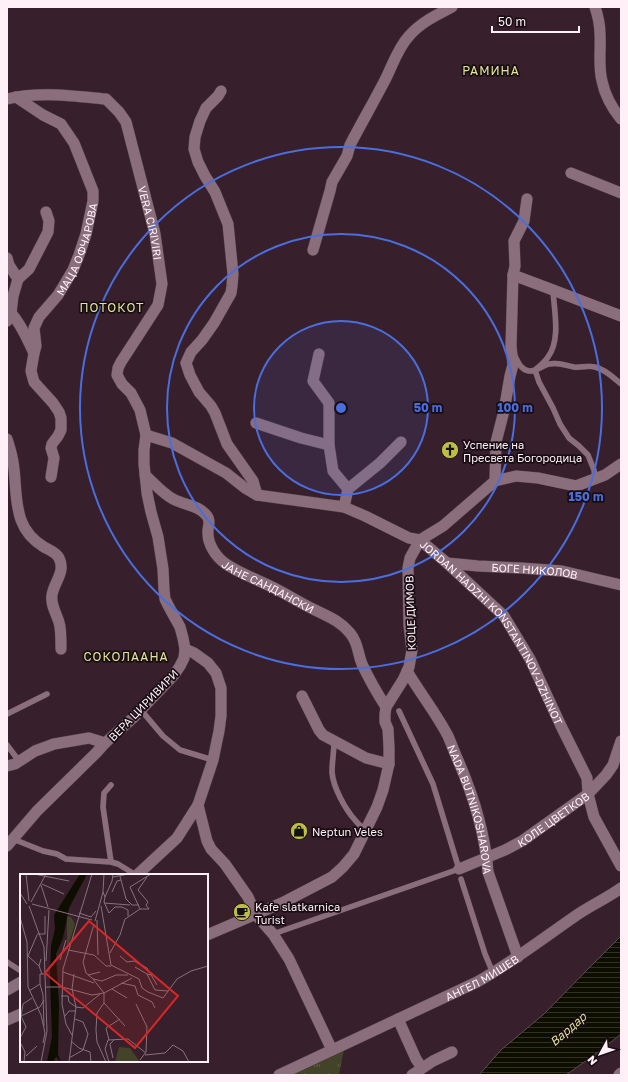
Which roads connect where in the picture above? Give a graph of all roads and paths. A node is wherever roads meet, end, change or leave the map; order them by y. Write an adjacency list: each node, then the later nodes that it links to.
1 (428, 7): 4 (street)
2 (452, 7): 4 (street)
3 (595, 7): 7 (street)
4 (430, 18): 12 (street)
5 (221, 91): 35 (street)
6 (12, 98): 20 (street, МАЦА ОФЧАРОВА); 25 (street, VERA CIRIVIRI)
7 (621, 120)
8 (571, 173): 9 (street)
9 (621, 193)
10 (527, 199): 14 (street)
11 (46, 212): 15 (street)
12 (313, 250)
13 (7, 258): 15 (street)
14 (513, 275): 16 (street); 19 (street)
15 (18, 279): 18 (street)
16 (553, 290): 17 (street); 22 (lane)
17 (621, 316)
18 (9, 317): 20 (street)
19 (512, 352): 22 (lane); 33 (street)
20 (34, 353): 31 (street, МАЦА ОФЧАРОВА)
21 (318, 354): 28 (street)
22 (535, 370): 23 (lane); 32 (lane)
23 (621, 384)
24 (256, 423): 28 (street)
25 (146, 435): 30 (street); 35 (street, JORDAN HADZHI KONSTANTINOV-DZHINOT)
26 (7, 439): 40 (street)
27 (401, 442): 34 (street)
28 (329, 445): 34 (street)
29 (621, 464): 32 (street)
30 (145, 475): 41 (street); 45 (street, ЈАНЕ САНДАНСКИ)
31 (52, 477)
32 (595, 478): 33 (street)
33 (495, 481): 37 (street)
34 (348, 489): 36 (street)
35 (257, 494): 36 (street, JORDAN HADZHI KONSTANTINOV-DZHINOT)
36 (344, 507): 37 (street, JORDAN HADZHI KONSTANTINOV-DZHINOT)
37 (420, 540): 38 (street, JORDAN HADZHI KONSTANTINOV-DZHINOT); 42 (street, КОЦЕ ДИМОВ)
38 (447, 563): 39 (street, БОГЕ НИКОЛОВ); 58 (street, JORDAN HADZHI KONSTANTINOV-DZHINOT)
39 (621, 584)
40 (61, 649)
41 (185, 649): 46 (street, ВЕРА ЦИРИВИРИ); 54 (street)
42 (407, 671): 45 (street, КОЦЕ ДИМОВ); 62 (street, NADA BUTNIKOSHAROVA)
43 (46, 694): 48 (lane)
44 (302, 696): 49 (street)
45 (386, 707): 55 (street)
46 (141, 710): 51 (street, ВЕРА ЦИРИВИРИ); 54 (lane)
47 (399, 711): 67 (lane)
48 (7, 714)
49 (334, 741): 55 (street); 60 (lane)
50 (621, 741): 58 (street, КОЛЕ ЦВЕТКОВ)
51 (105, 743): 53 (street); 61 (street, ВЕРА ЦИРИВИРИ)
52 (7, 745): 53 (lane)
53 (19, 760): 56 (street)
54 (213, 760): 59 (street)
55 (388, 764): 60 (street)
56 (7, 766)
57 (111, 785): 63 (lane)
58 (588, 794): 62 (street, КОЛЕ ЦВЕТКОВ); 64 (street, JORDAN HADZHI KONSTANTINOV-DZHINOT)
59 (198, 805): 66 (street); 69 (street)
60 (366, 831): 69 (street)
61 (10, 843): 63 (lane)
62 (487, 858): 67 (street, КОЛЕ ЦВЕТКОВ); 72 (street, NADA BUTNIKOSHAROVA)
63 (111, 862): 65 (lane)
64 (621, 866)
65 (135, 874)
66 (138, 874)
67 (460, 874): 70 (lane); 75 (lane)
68 (621, 888): 72 (street, АНГЕЛ МИШЕВ)
69 (256, 915): 70 (street); 71 (street)
70 (273, 934): 81 (street)
71 (208, 936)
72 (518, 957): 75 (street, АНГЕЛ МИШЕВ)
73 (7, 962): 74 (lane)
74 (20, 970)
75 (493, 973): 79 (street, АНГЕЛ МИШЕВ)
76 (20, 983): 77 (street)
77 (7, 990)
78 (20, 1014): 80 (street)
79 (398, 1019): 81 (street, АНГЕЛ МИШЕВ); 83 (street)
80 (7, 1020)
81 (332, 1050): 85 (street, АНГЕЛ МИШЕВ)
82 (452, 1052): 83 (street)
83 (422, 1068): 86 (street)
84 (621, 1073): 87 (street)
85 (279, 1075)
86 (412, 1075)
87 (619, 1075)

